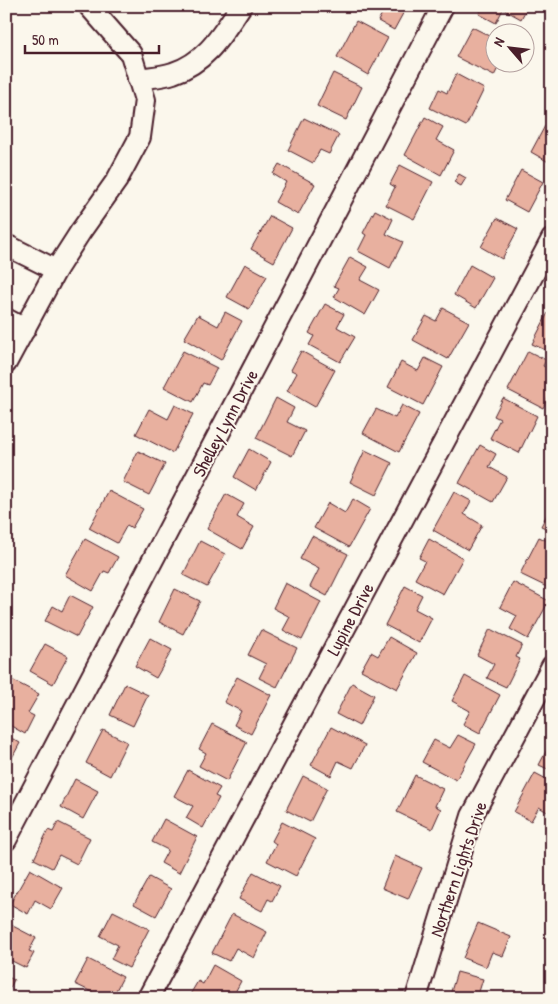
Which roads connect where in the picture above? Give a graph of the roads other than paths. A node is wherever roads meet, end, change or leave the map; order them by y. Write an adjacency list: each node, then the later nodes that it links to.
1 (89, 6): 4 (street)
2 (241, 6): 4 (street)
3 (443, 6): 12 (street, Shelley Lynn Drive)
4 (138, 79): 7 (street)
5 (552, 239): 13 (street, Lupine Drive)
6 (6, 245): 7 (street)
7 (56, 270): 9 (street)
8 (6, 319): 9 (street)
9 (25, 330): 10 (street)
10 (6, 363)
11 (552, 666): 14 (street, Northern Lights Drive)
12 (6, 840)
13 (148, 998)
14 (416, 998)

